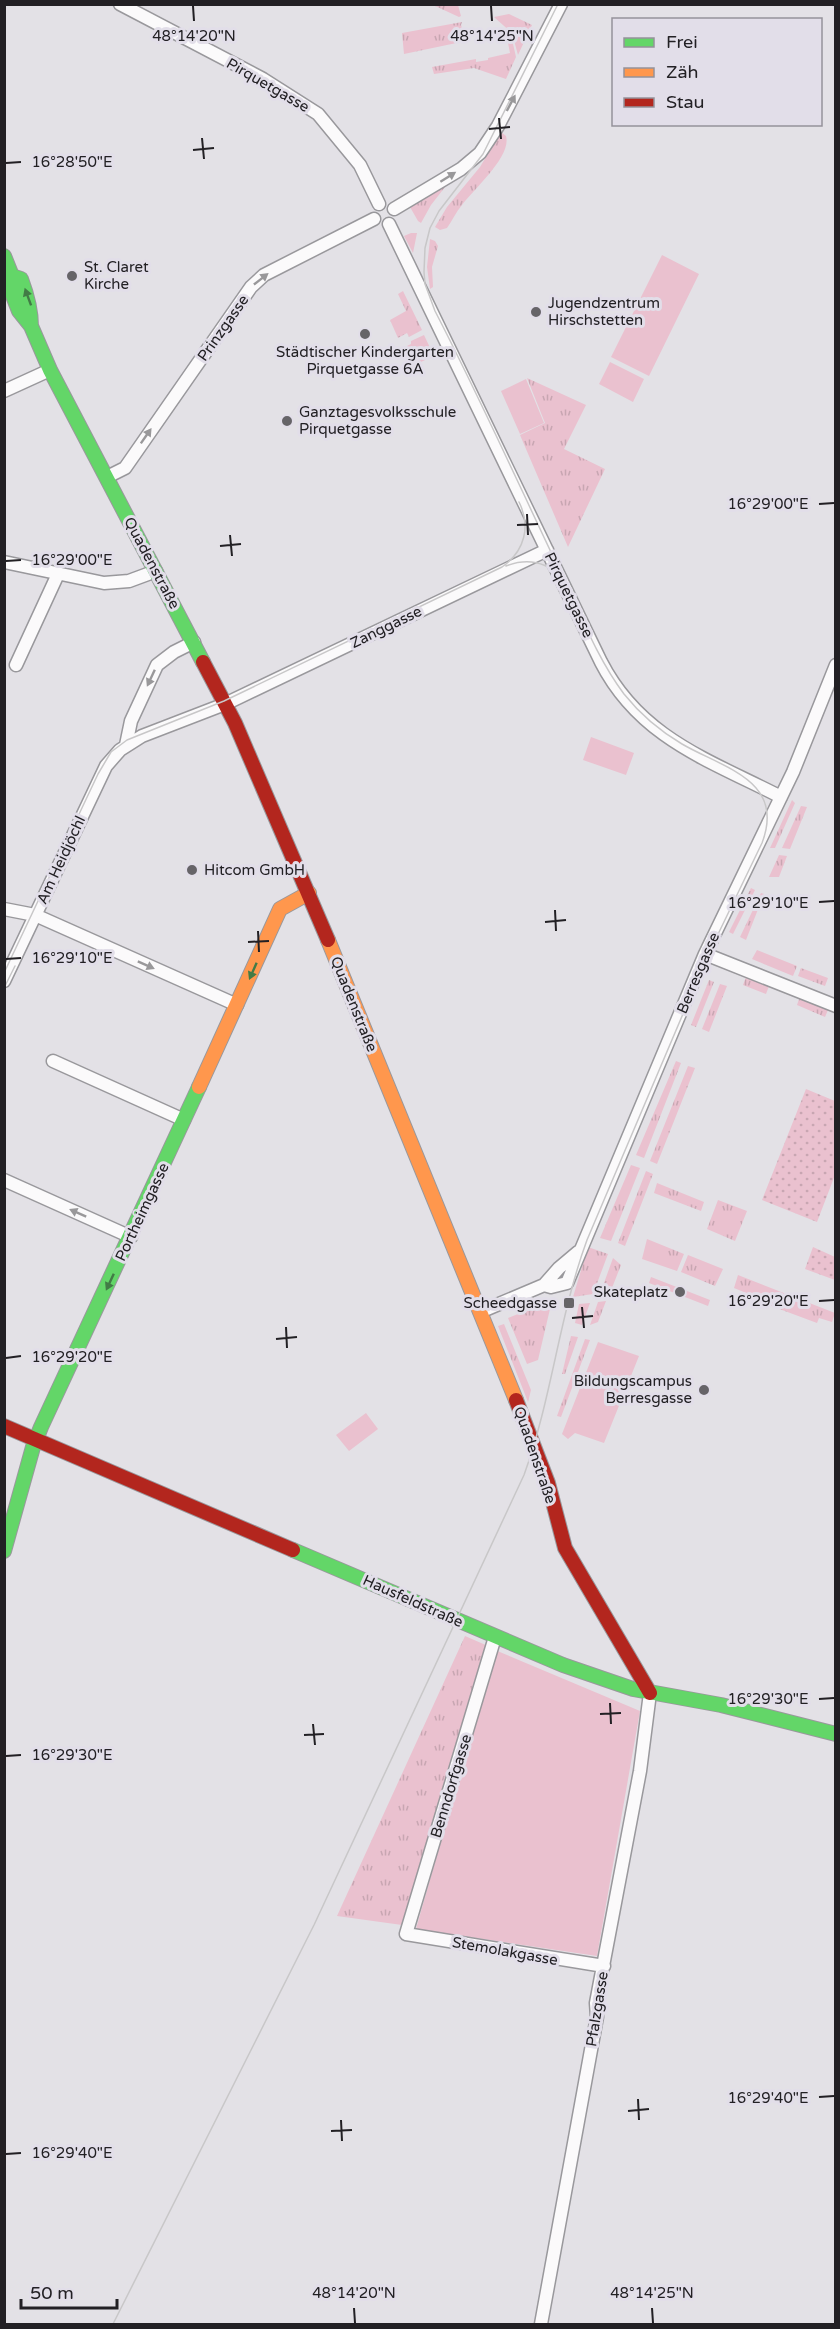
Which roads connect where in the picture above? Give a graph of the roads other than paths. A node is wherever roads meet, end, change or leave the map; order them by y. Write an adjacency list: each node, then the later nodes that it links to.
1 (120, 4): 3 (street, Pirquetgasse)
2 (561, 4): 4 (street, one-way to 2)
3 (379, 204): 4 (street); 5 (street)
4 (394, 209): 6 (street)
5 (374, 219): 6 (street); 10 (street, Prinzgasse, one-way to 5)
6 (389, 224): 11 (street, Pirquetgasse)
7 (7, 267): 8 (street, Quadenstraße)
8 (50, 370): 9 (street); 10 (street, Quadenstraße)
9 (5, 390)
10 (106, 477): 13 (street, Quadenstraße)
11 (546, 550): 18 (street, Zanggasse); 20 (street, Pirquetgasse)
12 (4, 562): 14 (street)
13 (156, 571): 14 (street); 15 (street, Quadenstraße)
14 (58, 574): 16 (street)
15 (194, 642): 18 (street, Quadenstraße); 19 (street, one-way to 19)
16 (16, 665)
17 (836, 665): 20 (street, Berresgasse)
18 (225, 704): 19 (street, Am Heidjöchl); 21 (street, Quadenstraße)
19 (126, 745): 23 (street, Am Heidjöchl)
20 (781, 797): 24 (street, Berresgasse)
21 (309, 893): 26 (street, Portheimgasse, one-way to 26); 32 (street, Quadenstraße)
22 (4, 909): 23 (street)
23 (35, 915): 25 (street, Am Heidjöchl); 26 (street, one-way to 26)
24 (705, 954): 27 (street); 32 (street, Berresgasse)
25 (4, 981)
26 (237, 1005): 29 (street, Portheimgasse)
27 (836, 1006)
28 (53, 1061): 29 (street)
29 (184, 1120): 31 (street, Portheimgasse)
30 (4, 1180): 31 (street, one-way to 30)
31 (131, 1237): 34 (street, Portheimgasse, one-way to 34)
32 (480, 1312): 37 (street, Quadenstraße)
33 (4, 1426): 34 (street, Hausfeldstraße)
34 (36, 1439): 35 (street, Portheimgasse); 36 (street, Hausfeldstraße)
35 (4, 1551)
36 (495, 1637): 37 (street, Hausfeldstraße); 39 (street, Benndorfgasse)
37 (651, 1693): 38 (street, Hausfeldstraße); 40 (street, Pfalzgasse)
38 (836, 1734)
39 (406, 1934): 40 (street, Stemolakgasse)
40 (604, 1966): 41 (street, Pfalzgasse)
41 (541, 2325)

